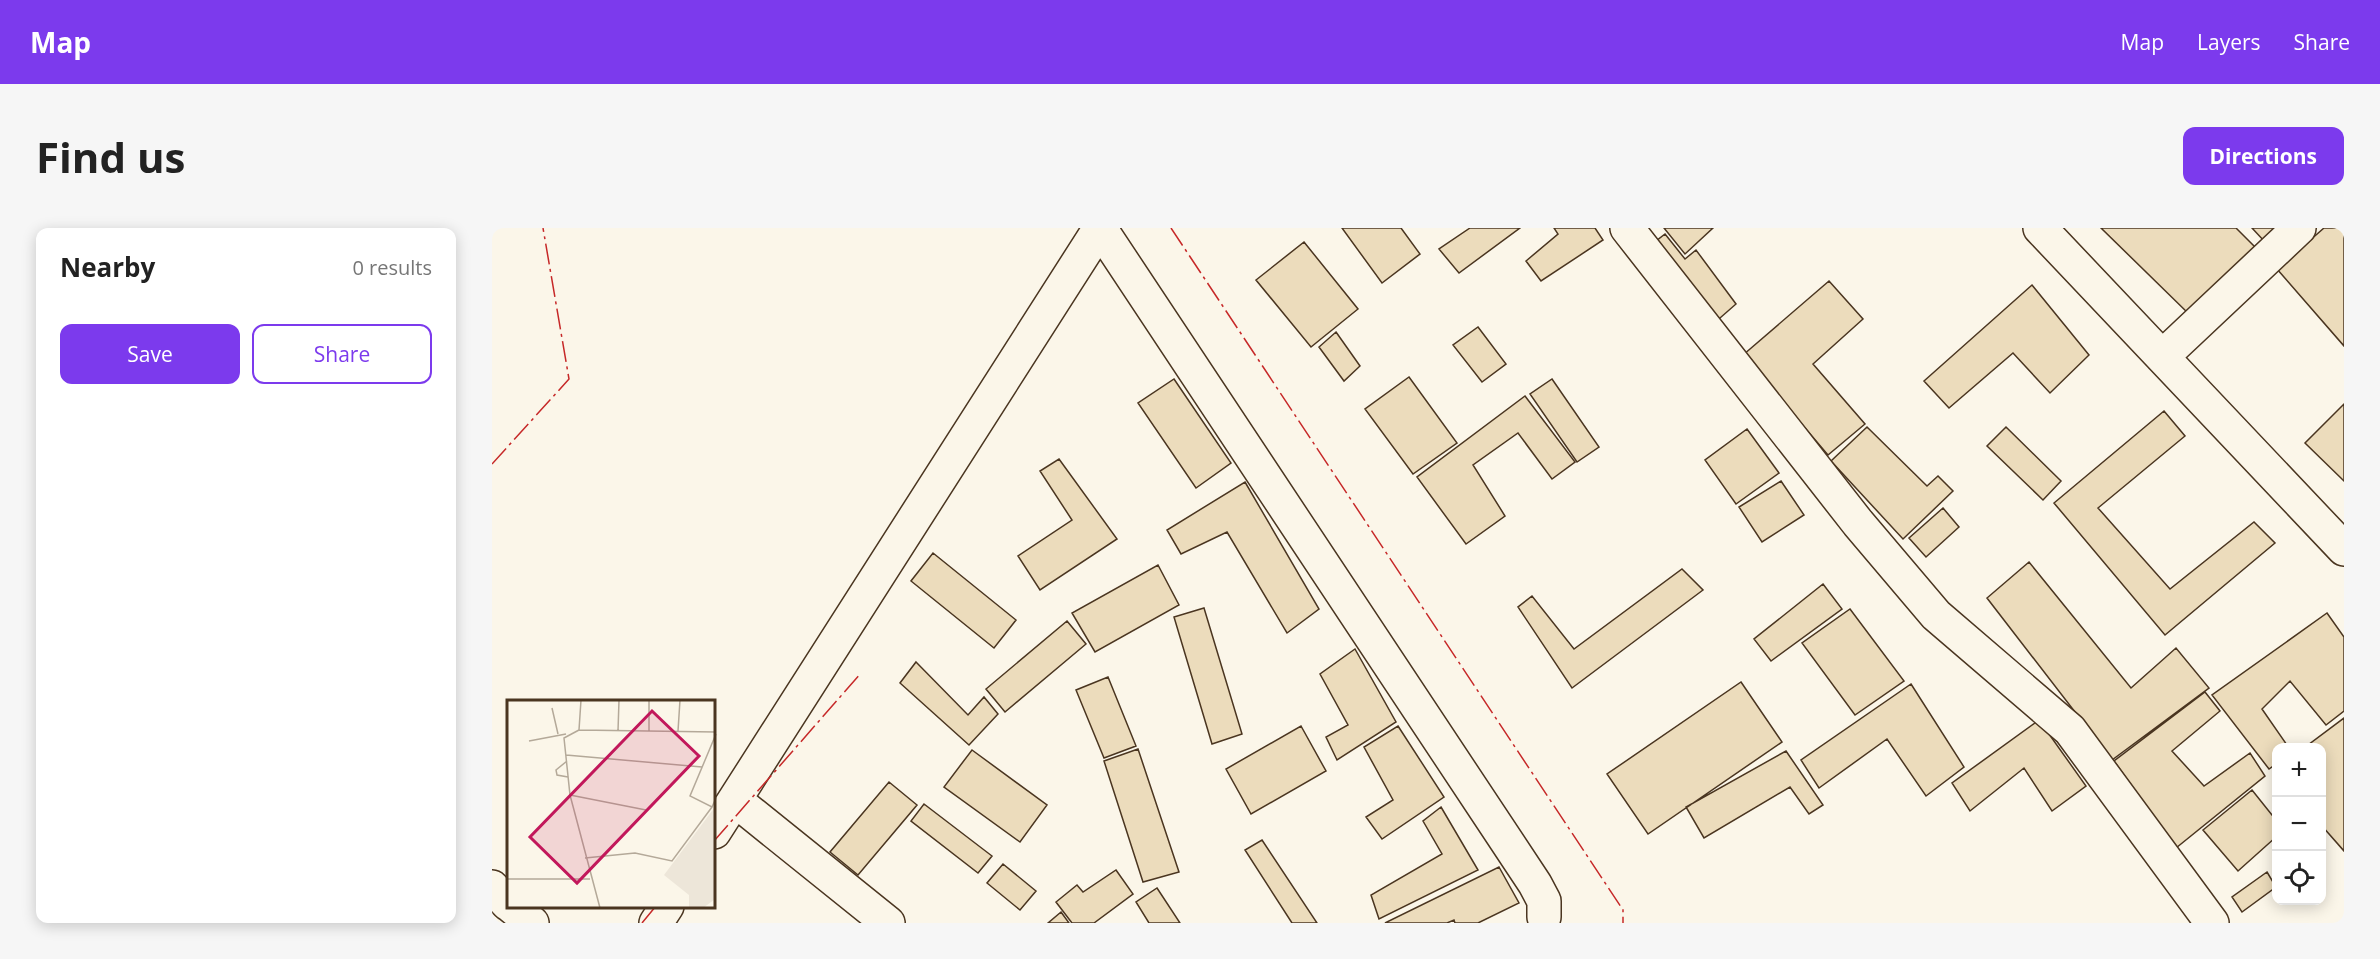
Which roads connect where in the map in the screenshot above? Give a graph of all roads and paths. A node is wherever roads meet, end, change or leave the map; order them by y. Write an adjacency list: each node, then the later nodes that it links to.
1 (1100, 228): 7 (street); 13 (street)
2 (1627, 228): 17 (street)
3 (2040, 228): 5 (street)
4 (2299, 228): 5 (street)
5 (2162, 357): 6 (street)
6 (2344, 549)
7 (735, 800): 8 (street); 16 (street)
8 (716, 829)
9 (492, 887): 10 (street)
10 (507, 902)
11 (514, 908): 14 (street)
12 (666, 908): 15 (street)
13 (1544, 917)
14 (532, 923)
15 (656, 923)
16 (888, 923)
17 (2212, 923)

